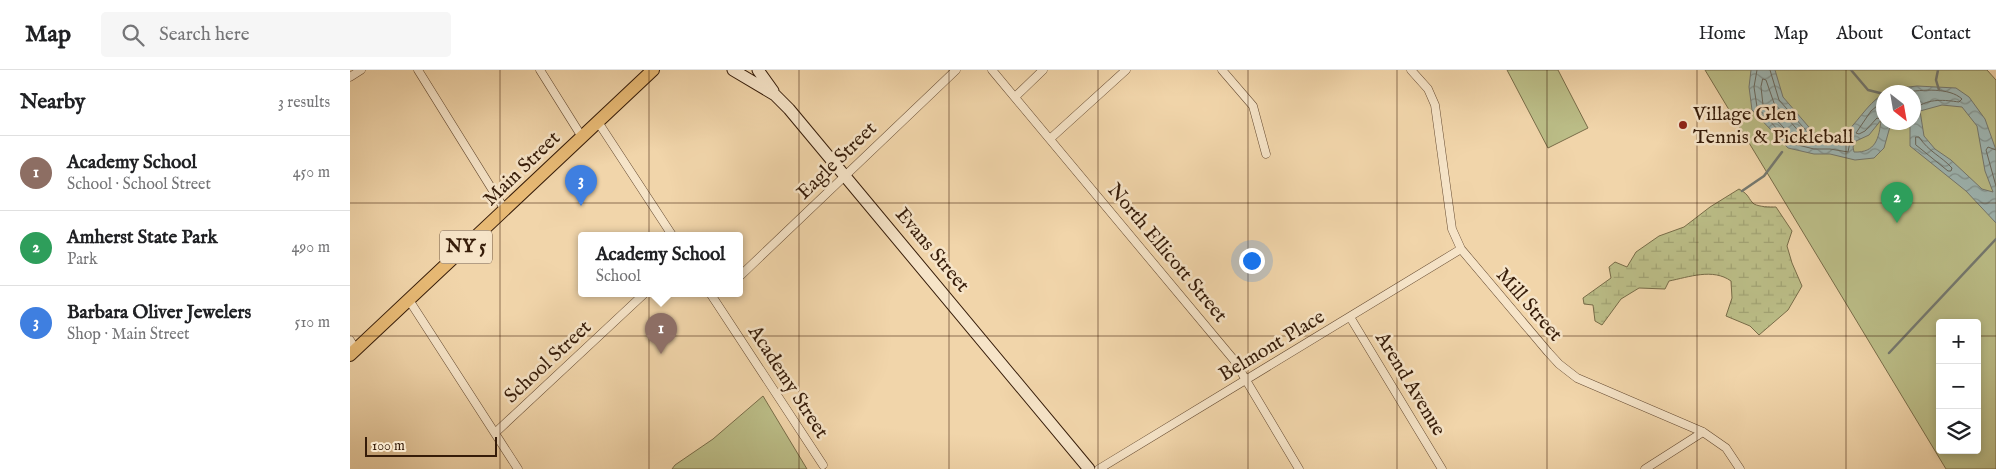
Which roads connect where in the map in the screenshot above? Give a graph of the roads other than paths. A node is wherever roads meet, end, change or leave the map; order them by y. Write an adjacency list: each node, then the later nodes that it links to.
1 (361, 70): 13 (street)
2 (418, 70): 21 (street)
3 (540, 70): 17 (street)
4 (653, 70): 16 (main road, Main Street / NY 5)
5 (733, 70): 14 (street, Evans Street)
6 (758, 70): 14 (street)
7 (956, 70): 20 (street, Eagle Street)
8 (992, 70): 15 (street, North Ellicott Street)
9 (1043, 70): 15 (street)
10 (1126, 70): 18 (street)
11 (1222, 70): 19 (street)
12 (1411, 70): 23 (street, Mill Street)
13 (350, 77)
14 (775, 95): 20 (street, Evans Street)
15 (1015, 97): 18 (street, North Ellicott Street)
16 (598, 122): 17 (main road, Main Street / NY 5); 22 (street)
17 (582, 137): 21 (main road, Main Street / NY 5)
18 (1051, 138): 30 (street, North Ellicott Street)
19 (1266, 154)
20 (845, 175): 24 (street, Eagle Street); 35 (street, Evans Street)
21 (505, 210): 27 (main road, Main Street / NY 5)
22 (670, 232)
23 (1460, 249): 28 (street, Belmont Place); 31 (street, Mill Street)
24 (743, 273)
25 (640, 297): 32 (street, School Street)
26 (713, 297): 33 (street, Academy Street)
27 (409, 300): 29 (main road, Main Street / NY 5); 32 (street)
28 (1350, 317): 30 (street, Belmont Place); 38 (street, Arend Avenue)
29 (352, 348)
30 (1246, 380): 36 (street, Belmont Place); 37 (street, North Ellicott Street)
31 (1703, 432): 39 (street); 40 (street, Mill Street)
32 (495, 434): 34 (street)
33 (823, 465)
34 (518, 469)
35 (1089, 469)
36 (1099, 469)
37 (1299, 469)
38 (1442, 469)
39 (1645, 469)
40 (1740, 469)

